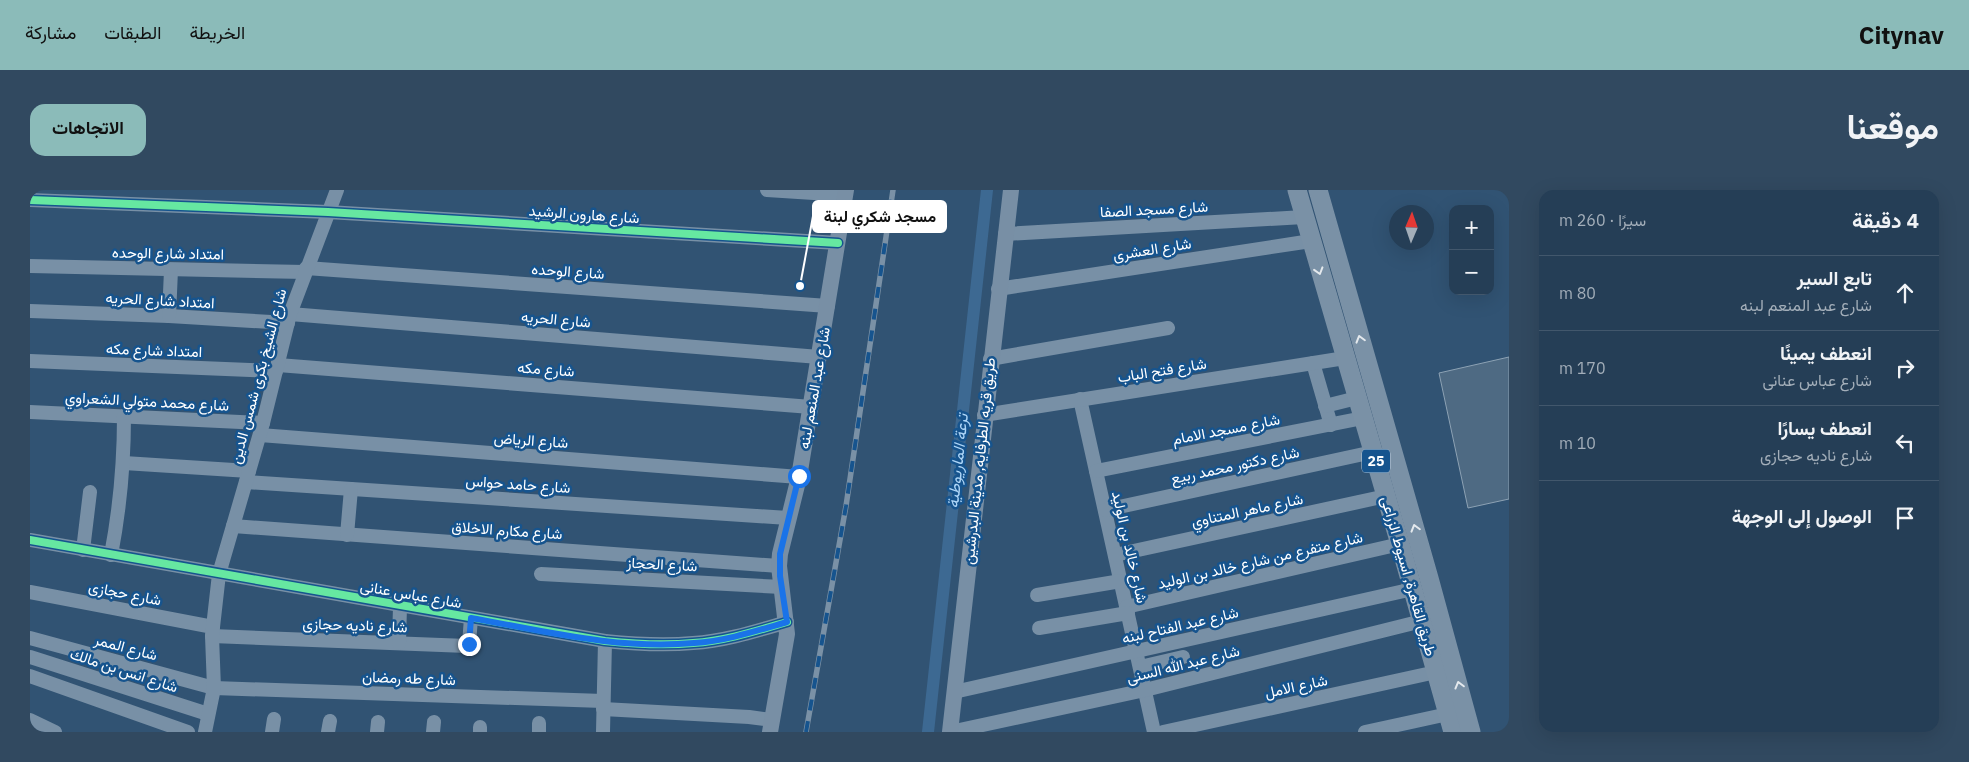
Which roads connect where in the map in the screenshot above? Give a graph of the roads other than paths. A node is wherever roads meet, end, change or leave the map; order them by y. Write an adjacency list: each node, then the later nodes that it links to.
1 (337, 190): 8 (street, شارع الشيخ بكرى شمس الدين)
2 (767, 190): 6 (street)
3 (1011, 190): 10 (main road, طريق قريه الطرفايه, مدينة البدرشين)
4 (1297, 190): 9 (highway, طريق القاهرة, اسيوط الزراعى / 25)
5 (1318, 190): 28 (highway, طريق القاهرة, اسيوط الزراعى / 25, one-way to 5)
6 (846, 192): 12 (main road, شارع عبد المنعم لبنه)
7 (30, 200): 8 (street, شارع هارون الرشيد)
8 (328, 212): 12 (street, شارع هارون الرشيد); 15 (street, شارع الشيخ بكرى شمس الدين)
9 (1304, 217): 10 (street, شارع مسجد الصفا); 11 (highway, طريق القاهرة, اسيوط الزراعى / 25)
10 (1005, 234): 16 (main road, طريق قريه الطرفايه, مدينة البدرشين)
11 (1311, 241): 16 (street, شارع العشرى); 26 (highway, طريق القاهرة, اسيوط الزراعى / 25, one-way to 26)
12 (838, 243): 17 (main road, شارع عبد المنعم لبنه)
13 (30, 266): 14 (street, امتداد شارع الوحده)
14 (171, 270): 15 (street, امتداد شارع الوحده); 19 (street)
15 (306, 270): 17 (street, شارع الوحده); 20 (street, شارع الشيخ بكرى شمس الدين)
16 (998, 288): 23 (main road, طريق قريه الطرفايه, مدينة البدرشين)
17 (828, 306): 22 (main road, شارع عبد المنعم لبنه)
18 (30, 311): 19 (street, امتداد شارع الحريه)
19 (169, 316): 20 (street, امتداد شارع الحريه)
20 (289, 318): 22 (street, شارع الحريه); 27 (street, شارع الشيخ بكرى شمس الدين)
21 (1168, 328): 23 (street)
22 (819, 357): 32 (main road, شارع عبد المنعم لبنه)
23 (990, 359): 34 (main road, طريق قريه الطرفايه, مدينة البدرشين)
24 (30, 361): 27 (street, امتداد شارع مكه)
25 (1313, 363): 26 (street, شارع فتح الباب); 30 (street, شارع فتح الباب); 31 (street)
26 (1348, 366): 28 (highway); 29 (highway, طريق القاهرة, اسيوط الزراعى / 25)
27 (277, 368): 32 (street, شارع مكه); 38 (street, شارع الشيخ بكرى شمس الدين)
28 (1368, 368): 96 (highway, طريق القاهرة, اسيوط الزراعى / 25, one-way to 28)
29 (1357, 398): 31 (street); 36 (highway, طريق القاهرة, اسيوط الزراعى / 25)
30 (1080, 399): 34 (street, شارع فتح الباب); 41 (street, شارع خالد بن الوليد)
31 (1326, 406): 37 (street)
32 (811, 407): 43 (main road, شارع عبد المنعم لبنه)
33 (30, 412): 35 (street, شارع محمد متولي الشعراوي)
34 (984, 415): 82 (main road, طريق قريه الطرفايه, مدينة البدرشين)
35 (124, 416): 38 (street, شارع محمد متولي الشعراوي); 40 (street)
36 (1363, 418): 37 (street, شارع مسجد الامام); 39 (highway, طريق القاهرة, اسيوط الزراعى / 25)
37 (1330, 425): 41 (street, شارع مسجد الامام)
38 (262, 429): 42 (street, شارع الشيخ بكرى شمس الدين); 43 (street, شارع الرياض)
39 (1373, 452): 46 (highway, طريق القاهرة, اسيوط الزراعى / 25); 47 (street, شارع دكتور محمد ربيع)
40 (124, 463): 42 (street, شارع حامد حواس); 54 (street)
41 (1096, 471): 47 (street, شارع خالد بن الوليد)
42 (248, 476): 44 (street, شارع حامد حواس); 49 (street, شارع الشيخ بكرى شمس الدين)
43 (799, 476): 48 (main road, شارع عبد المنعم لبنه)
44 (351, 489): 48 (street, شارع حامد حواس); 50 (street)
45 (90, 492): 53 (street)
46 (1386, 496): 52 (highway, طريق القاهرة, اسيوط الزراعى / 25); 55 (street, شارع ماهر المتناوي)
47 (1105, 510): 55 (street, شارع خالد بن الوليد)
48 (788, 518): 56 (main road, شارع عبد المنعم لبنه)
49 (233, 526): 50 (street, شارع مكارم الاخلاق); 57 (street, شارع الشيخ بكرى شمس الدين)
50 (347, 534): 56 (street, شارع مكارم الاخلاق)
51 (30, 540): 53 (street, شارع عباس عنانى)
52 (1400, 544): 61 (highway, طريق القاهرة, اسيوط الزراعى / 25); 65 (street, شارع متفرع من شارع خالد بن الوليد)
53 (83, 550): 54 (street, شارع عباس عنانى)
54 (111, 555): 57 (street, شارع عباس عنانى)
55 (1115, 555): 59 (street, شارع خالد بن الوليد)
56 (779, 566): 60 (main road, شارع عبد المنعم لبنه)
57 (219, 574): 64 (street, شارع عباس عنانى); 70 (street, شارع الشيخ بكرى شمس الدين)
58 (541, 574): 60 (street, شارع الحجاز)
59 (1120, 581): 63 (street); 65 (street, شارع خالد بن الوليد)
60 (782, 587): 68 (main road, شارع عبد المنعم لبنه)
61 (1413, 589): 67 (highway, طريق القاهرة, اسيوط الزراعى / 25); 74 (street, شارع عبد الفتاح لبنه)
62 (30, 592): 70 (street, شارع حجازى)
63 (1037, 595)
64 (400, 606): 66 (street, شارع عباس عنانى); 73 (street)
65 (1127, 610): 69 (street, شارع متفرع من شارع خالد بن الوليد); 74 (street, شارع خالد بن الوليد)
66 (471, 618): 72 (street, شارع عباس عنانى); 73 (street, شارع ناديه حجازى)
67 (1422, 621): 78 (highway, طريق القاهرة, اسيوط الزراعى / 25); 81 (street, شارع عبد الله السنى)
68 (787, 622): 72 (street, شارع عباس عنانى); 87 (main road, شارع عبد المنعم لبنه)
69 (1040, 628)
70 (212, 631): 73 (street, شارع ناديه حجازى); 80 (street, شارع الشيخ بكرى شمس الدين)
71 (30, 638): 80 (street, شارع الممر)
72 (604, 641): 83 (street)
73 (399, 643)
74 (1136, 652): 77 (street, شارع خالد بن الوليد); 82 (street, شارع عبد الفتاح لبنه)
75 (30, 657): 84 (street, شارع انس بن مالك)
76 (1183, 657): 77 (street)
77 (1140, 667): 81 (street, شارع خالد بن الوليد)
78 (1436, 672): 86 (highway, طريق القاهرة, اسيوط الزراعى / 25); 94 (street, شارع الامل)
79 (30, 676): 89 (street)
80 (214, 688): 83 (street, شارع طه رمضان); 84 (street, شارع الشيخ بكرى شمس الدين)
81 (1145, 690): 92 (street, شارع عبد الله السنى); 93 (street, شارع خالد بن الوليد)
82 (954, 692): 92 (main road, طريق قريه الطرفايه, مدينة البدرشين)
83 (603, 705): 87 (street, شارع طه رمضان); 91 (street)
84 (208, 714): 90 (street, شارع الشيخ بكرى شمس الدين)
85 (30, 720): 88 (street)
86 (1450, 723): 95 (street)
87 (771, 726)
88 (55, 732)
89 (188, 732)
90 (205, 732)
91 (603, 732)
92 (950, 732)
93 (1154, 732)
94 (1163, 732)
95 (1365, 732)
96 (1471, 732)

